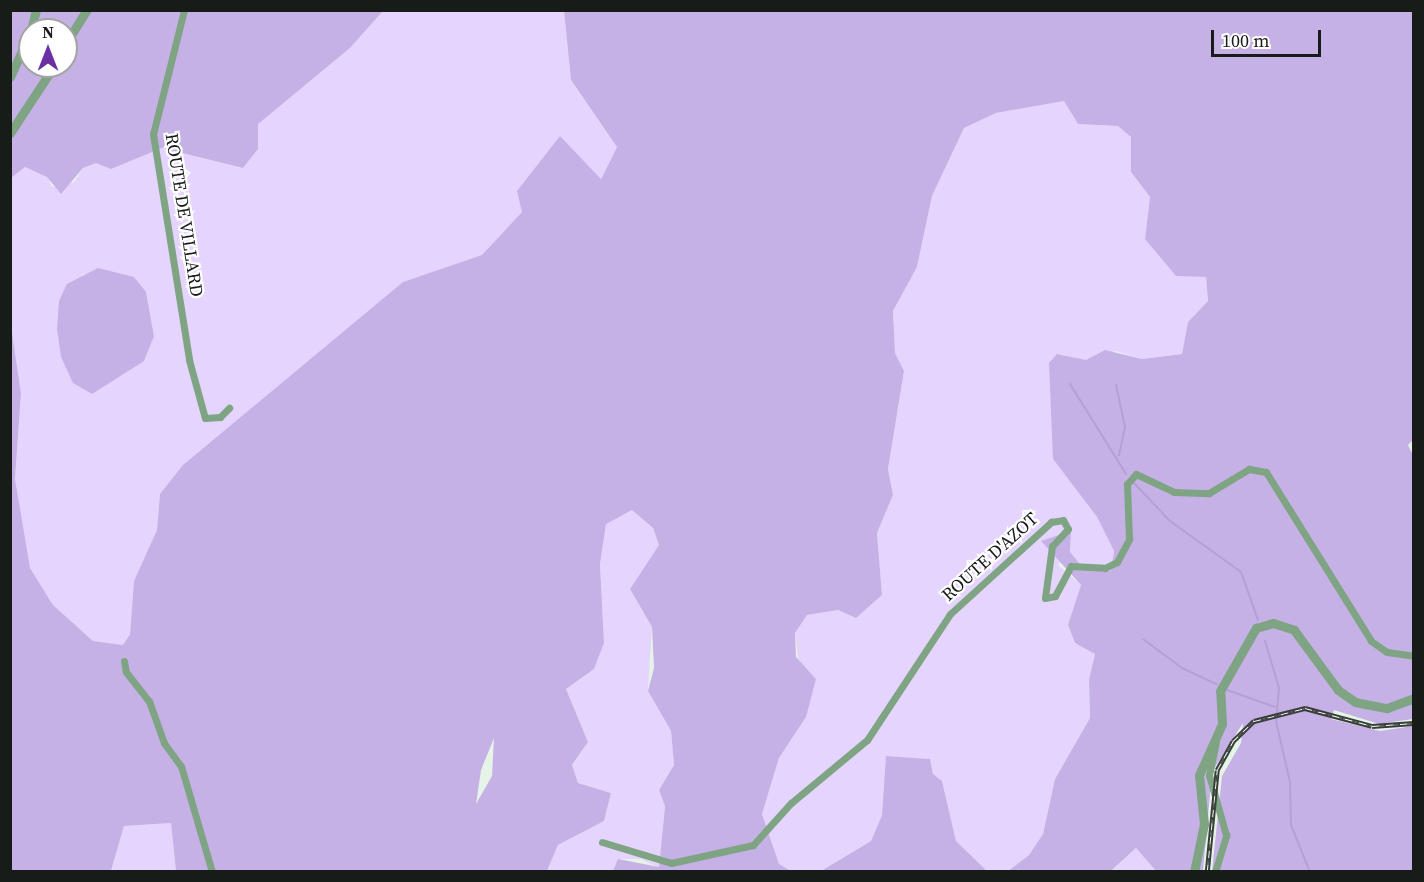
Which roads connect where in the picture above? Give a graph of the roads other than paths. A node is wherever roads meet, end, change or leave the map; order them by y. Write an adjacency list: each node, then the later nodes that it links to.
1 (87, 10): 3 (street)
2 (184, 10): 8 (street, ROUTE DE VILLARD)
3 (78, 25)
4 (18, 60): 5 (street)
5 (10, 78)
6 (46, 78): 7 (street)
7 (10, 134)
8 (229, 408)
9 (1413, 656): 13 (street, ROUTE D'AZOT)
10 (124, 661): 14 (street)
11 (1413, 698): 12 (street)
12 (1216, 743): 15 (street); 16 (street)
13 (602, 842)
14 (212, 872)
15 (1194, 872)
16 (1215, 872)

